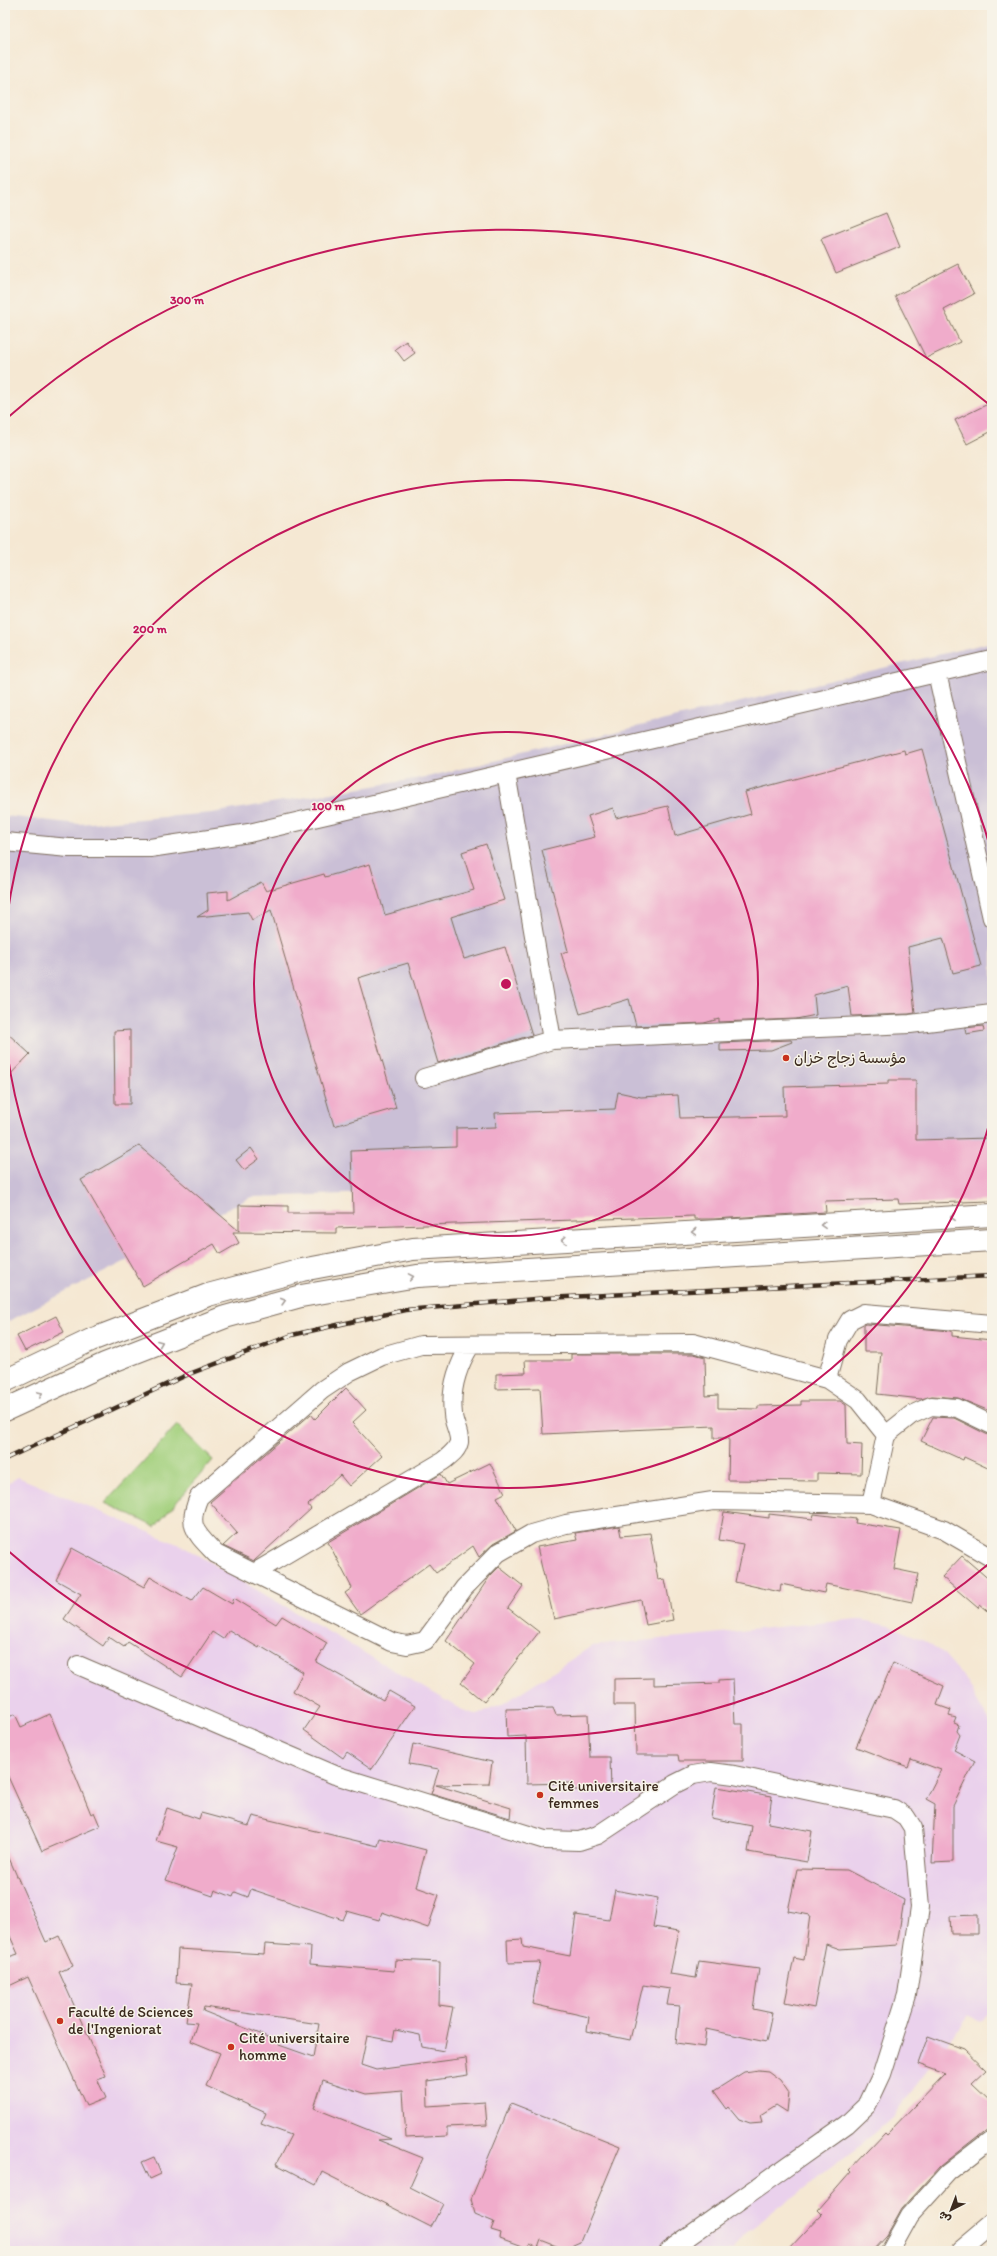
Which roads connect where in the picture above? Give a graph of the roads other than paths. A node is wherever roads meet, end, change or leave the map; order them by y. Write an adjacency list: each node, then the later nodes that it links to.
1 (992, 660): 2 (street)
2 (937, 673): 3 (street); 5 (street)
3 (506, 773): 4 (street); 7 (street)
4 (5, 842)
5 (992, 918)
6 (992, 1014): 7 (street)
7 (552, 1040): 8 (street)
8 (424, 1078)
9 (992, 1215): 14 (main road, one-way to 14)
10 (992, 1240): 15 (main road, one-way to 10)
11 (992, 1324): 13 (street)
12 (470, 1346): 13 (street); 20 (street); 20 (street)
13 (827, 1379): 17 (street)
14 (5, 1381)
15 (5, 1410)
16 (992, 1425): 17 (street)
17 (886, 1435): 18 (street)
18 (871, 1504): 19 (street); 20 (street)
19 (992, 1558)
20 (254, 1573)
21 (78, 1665): 24 (street)
22 (992, 2139): 25 (street)
23 (992, 2224): 26 (street)
24 (668, 2251)
25 (890, 2251)
26 (960, 2251)

